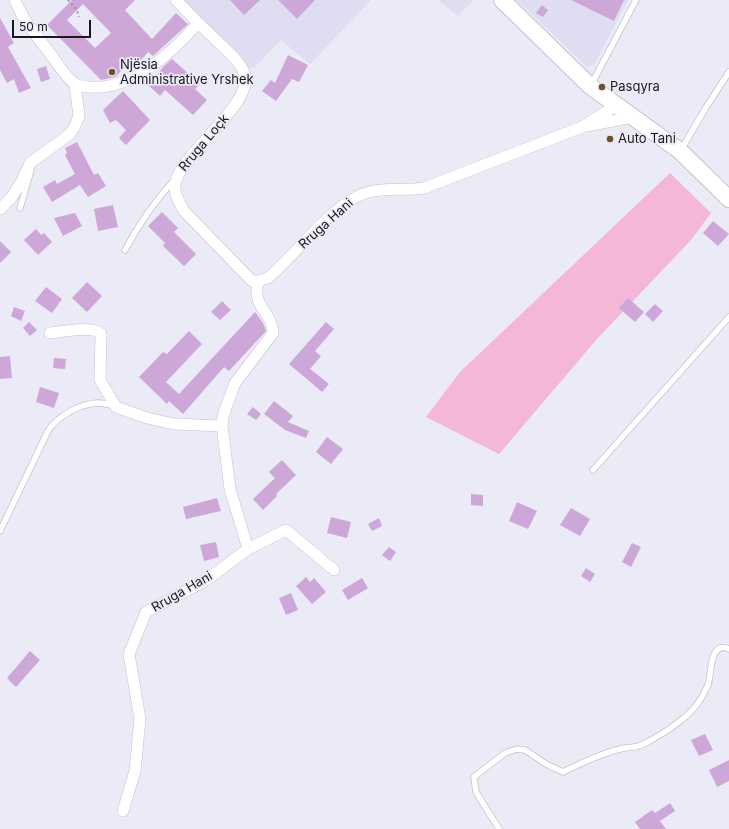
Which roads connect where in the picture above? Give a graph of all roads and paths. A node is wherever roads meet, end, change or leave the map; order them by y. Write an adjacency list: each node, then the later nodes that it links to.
1 (15, 0): 9 (street)
2 (68, 0): 6 (path)
3 (176, 0): 7 (street, Rruga Loçk)
4 (502, 0): 10 (main road)
5 (636, 0): 10 (lane)
6 (78, 18)
7 (198, 23): 9 (street); 16 (street, Rruga Loçk)
8 (729, 72): 14 (lane)
9 (75, 84): 15 (street)
10 (590, 86): 11 (main road)
11 (617, 105): 12 (main road); 13 (street, Rruga Hani)
12 (632, 117): 13 (street, Rruga Hani); 14 (main road)
13 (582, 127): 21 (street, Rruga Hani)
14 (680, 151): 17 (main road)
15 (30, 163): 18 (lane); 19 (street)
16 (177, 176): 20 (lane); 21 (street, Rruga Loçk)
17 (729, 198)
18 (20, 208)
19 (0, 210)
20 (125, 250)
21 (258, 282): 25 (street)
22 (729, 318): 26 (lane)
23 (50, 332): 24 (street)
24 (116, 407): 25 (street); 27 (lane)
25 (222, 426): 28 (street)
26 (593, 470)
27 (0, 531)
28 (248, 549): 29 (street, Rruga Hani); 31 (street, Rruga Hani)
29 (334, 570)
30 (729, 649): 32 (lane)
31 (123, 811)
32 (499, 829)

